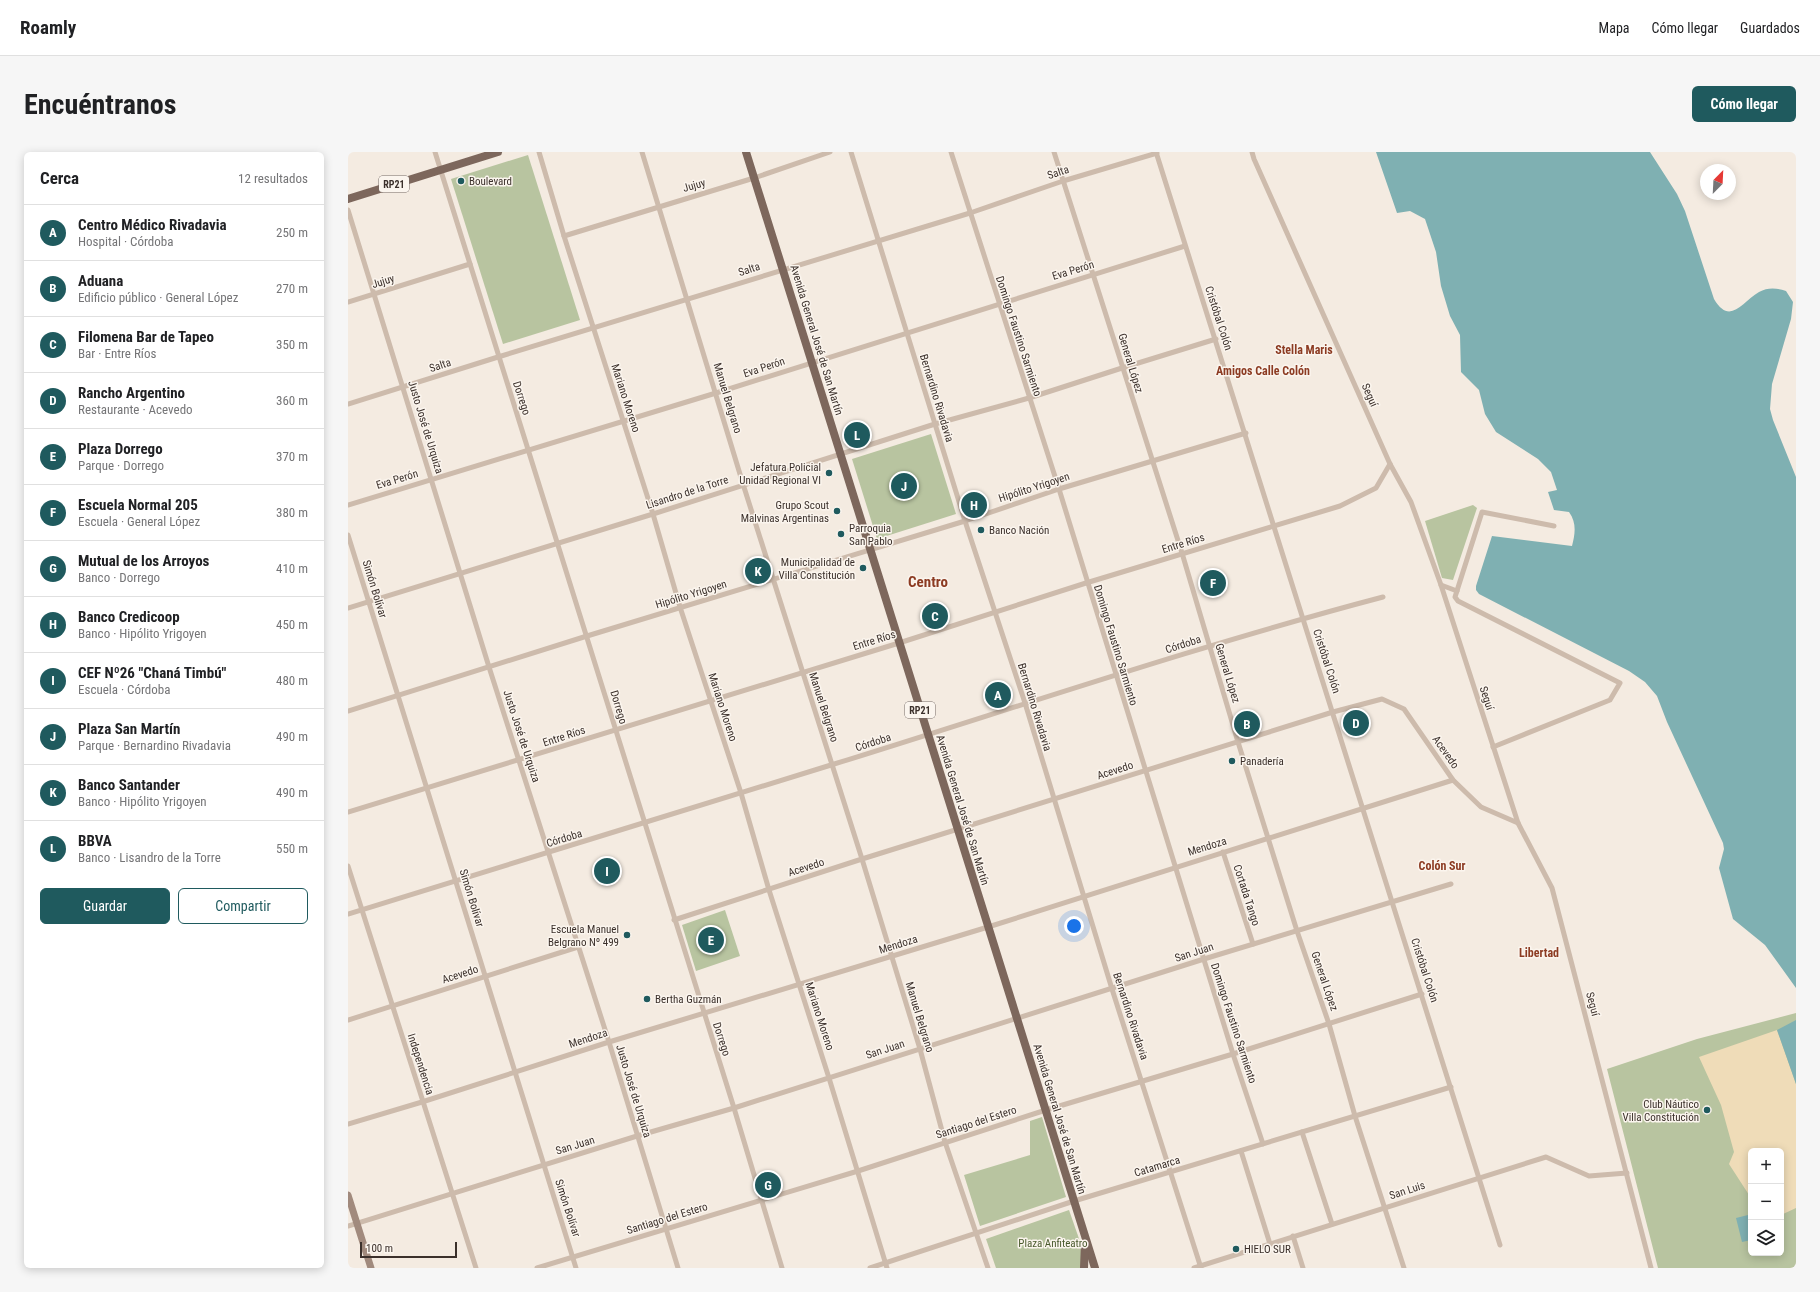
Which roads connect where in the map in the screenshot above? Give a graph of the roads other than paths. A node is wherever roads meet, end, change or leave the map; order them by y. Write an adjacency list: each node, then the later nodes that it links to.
1 (435, 152): 12 (street, Dorrego)
2 (498, 152): 12 (main road, RP21)
3 (539, 152): 19 (street, Mariano Moreno)
4 (642, 152): 16 (street, Manuel Belgrano)
5 (746, 152): 13 (main road, Avenida General José de San Martín / RP21)
6 (830, 152): 13 (street, Jujuy)
7 (851, 152): 20 (street, Bernardino Rivadavia)
8 (951, 152): 18 (street, Domingo Faustino Sarmiento)
9 (1054, 152): 14 (street, General López)
10 (1252, 152): 45 (street, Seguí)
11 (1157, 153): 14 (street, Salta); 21 (street, Cristóbal Colón)
12 (440, 170): 15 (main road, RP21); 22 (street, Dorrego)
13 (754, 178): 16 (street, Jujuy); 23 (main road, Avenida General José de San Martín / RP21)
14 (1063, 181): 18 (street, Salta); 24 (street, General López)
15 (348, 199)
16 (658, 206): 19 (street, Jujuy); 26 (street, Manuel Belgrano)
17 (348, 210): 25 (street, Justo José de Urquiza)
18 (970, 213): 20 (street, Salta); 28 (street, Domingo Faustino Sarmiento)
19 (564, 236): 29 (street, Mariano Moreno)
20 (877, 241): 23 (street, Salta); 30 (street, Bernardino Rivadavia)
21 (1185, 246): 24 (street, Eva Perón); 31 (street, Cristóbal Colón)
22 (470, 264): 25 (street, Jujuy); 32 (street, Dorrego)
23 (784, 269): 26 (street, Salta); 33 (main road, Avenida General José de San Martín / RP21)
24 (1093, 275): 28 (street, Eva Perón); 34 (street, General López)
25 (374, 294): 27 (street, Jujuy); 35 (street, Justo José de Urquiza)
26 (687, 300): 29 (street, Salta); 36 (street, Manuel Belgrano)
27 (348, 302)
28 (998, 303): 30 (street, Eva Perón); 37 (street, Domingo Faustino Sarmiento)
29 (593, 328): 32 (street, Salta); 39 (street, Mariano Moreno)
30 (907, 333): 33 (street, Eva Perón); 40 (street, Bernardino Rivadavia)
31 (1216, 339): 34 (street, Lisandro de la Torre); 41 (street, Cristóbal Colón)
32 (498, 357): 35 (street, Salta); 42 (street, Dorrego)
33 (812, 362): 36 (street, Eva Perón); 43 (main road, Avenida General José de San Martín / RP21)
34 (1122, 368): 37 (street, Lisandro de la Torre); 44 (street, General López)
35 (403, 387): 38 (street, Salta); 46 (street, Justo José de Urquiza)
36 (716, 393): 39 (street, Eva Perón); 47 (street, Manuel Belgrano)
37 (1029, 398): 40 (street, Lisandro de la Torre); 48 (street, Domingo Faustino Sarmiento)
38 (348, 404)
39 (623, 420): 42 (street, Eva Perón); 50 (street, Mariano Moreno)
40 (935, 424): 43 (street, Lisandro de la Torre); 51 (street, Bernardino Rivadavia)
41 (1246, 432): 44 (street, Hipólito Yrigoyen); 52 (street, Cristóbal Colón)
42 (528, 451): 46 (street, Eva Perón); 55 (street, Dorrego)
43 (839, 454): 47 (street, Lisandro de la Torre); 56 (main road, Avenida General José de San Martín / RP21)
44 (1152, 461): 48 (street, Hipólito Yrigoyen); 57 (street, General López)
45 (1390, 464): 52 (street, Entre Ríos); 61 (street, Seguí)
46 (432, 479): 49 (street, Eva Perón); 58 (street, Justo José de Urquiza)
47 (743, 484): 50 (street, Lisandro de la Torre); 59 (street, Manuel Belgrano)
48 (1059, 489): 51 (street, Hipólito Yrigoyen); 60 (street, Domingo Faustino Sarmiento)
49 (348, 504)
50 (653, 514): 55 (street, Lisandro de la Torre); 65 (street, Mariano Moreno)
51 (965, 521): 56 (street, Hipólito Yrigoyen); 67 (street, Bernardino Rivadavia)
52 (1274, 525): 57 (street, Entre Ríos); 68 (street, Cristóbal Colón)
53 (1554, 526): 62 (street)
54 (348, 535): 64 (street, Simón Bolívar)
55 (557, 544): 58 (street, Lisandro de la Torre); 69 (street, Dorrego)
56 (870, 550): 59 (street, Hipólito Yrigoyen); 70 (main road, Avenida General José de San Martín / RP21)
57 (1182, 553): 60 (street, Entre Ríos); 71 (street, General López)
58 (460, 573): 64 (street, Lisandro de la Torre); 72 (street, Justo José de Urquiza)
59 (774, 579): 65 (street, Hipólito Yrigoyen); 73 (street, Manuel Belgrano)
60 (1086, 583): 67 (street, Entre Ríos); 74 (street, Domingo Faustino Sarmiento)
61 (1441, 585): 62 (street); 83 (street, Seguí)
62 (1457, 591): 83 (street)
63 (1383, 597): 68 (street, Córdoba)
64 (369, 602): 66 (street, Lisandro de la Torre); 75 (street, Simón Bolívar)
65 (680, 607): 69 (street, Hipólito Yrigoyen); 76 (street, Mariano Moreno)
66 (348, 608)
67 (995, 612): 70 (street, Entre Ríos); 77 (street, Bernardino Rivadavia)
68 (1302, 618): 71 (street, Córdoba); 79 (street, Cristóbal Colón)
69 (587, 636): 72 (street, Hipólito Yrigoyen); 80 (street, Dorrego)
70 (899, 643): 73 (street, Entre Ríos); 81 (main road, Avenida General José de San Martín / RP21)
71 (1210, 646): 74 (street, Córdoba); 82 (street, General López)
72 (489, 667): 75 (street, Hipólito Yrigoyen); 84 (street, Justo José de Urquiza)
73 (803, 672): 76 (street, Entre Ríos); 85 (street, Manuel Belgrano)
74 (1116, 676): 77 (street, Córdoba); 86 (street, Domingo Faustino Sarmiento)
75 (398, 696): 78 (street, Hipólito Yrigoyen); 88 (street, Simón Bolívar)
76 (710, 701): 80 (street, Entre Ríos); 89 (street, Mariano Moreno)
77 (1025, 703): 81 (street, Córdoba); 90 (street, Bernardino Rivadavia)
78 (348, 711)
79 (1333, 712): 82 (street, Acevedo); 87 (street, Acevedo); 91 (street, Cristóbal Colón)
80 (615, 730): 84 (street, Entre Ríos); 93 (street, Dorrego)
81 (928, 734): 85 (street, Córdoba); 95 (main road, Avenida General José de San Martín / RP21)
82 (1238, 742): 86 (street, Acevedo); 96 (street, General López)
83 (1493, 747): 94 (street, Seguí)
84 (520, 760): 88 (street, Entre Ríos); 98 (street, Justo José de Urquiza)
85 (832, 765): 89 (street, Córdoba); 99 (street, Manuel Belgrano)
86 (1145, 771): 90 (street, Acevedo); 101 (street, Domingo Faustino Sarmiento)
87 (1453, 780): 91 (street, Mendoza); 94 (street, Acevedo)
88 (427, 788): 92 (street, Entre Ríos); 102 (street, Simón Bolívar)
89 (740, 793): 93 (street, Córdoba); 104 (street, Mariano Moreno)
90 (1053, 800): 95 (street, Acevedo); 105 (street, Bernardino Rivadavia)
91 (1363, 809): 96 (street, Mendoza); 106 (street, Cristóbal Colón)
92 (348, 812)
93 (644, 823): 98 (street, Córdoba); 109 (street, Dorrego)
94 (1518, 823): 145 (street, Seguí)
95 (957, 830): 99 (street, Acevedo); 110 (main road, Avenida General José de San Martín / RP21)
96 (1269, 838): 97 (street, Mendoza); 111 (street, General López)
97 (1223, 852): 101 (street, Mendoza); 112 (street, Cortada Tango)
98 (548, 853): 102 (street, Córdoba); 113 (street, Justo José de Urquiza)
99 (862, 859): 104 (street, Acevedo); 114 (street, Manuel Belgrano)
100 (348, 866): 107 (street, Independencia)
101 (1174, 867): 105 (street, Mendoza); 115 (street, Domingo Faustino Sarmiento)
102 (456, 882): 107 (street, Córdoba); 116 (street, Simón Bolívar)
103 (1451, 884): 106 (street, San Juan)
104 (769, 890): 109 (street, Acevedo); 117 (street, Mariano Moreno)
105 (1084, 896): 110 (street, Mendoza); 118 (street, Bernardino Rivadavia)
106 (1392, 902): 111 (street, San Juan); 119 (street, Cristóbal Colón)
107 (363, 910): 108 (street, Córdoba); 120 (street, Independencia)
108 (348, 914)
109 (674, 920): 121 (street, Dorrego)
110 (988, 927): 114 (street, Mendoza); 122 (main road, Avenida General José de San Martín / RP21)
111 (1297, 931): 112 (street, San Juan); 124 (street, General López)
112 (1253, 944): 115 (street, San Juan)
113 (578, 947): 116 (street, Acevedo); 125 (street, Justo José de Urquiza)
114 (891, 956): 117 (street, Mendoza); 126 (street, Manuel Belgrano)
115 (1204, 959): 118 (street, San Juan); 127 (street, Domingo Faustino Sarmiento)
116 (486, 976): 120 (street, Acevedo); 128 (street, Simón Bolívar)
117 (800, 985): 121 (street, Mendoza); 129 (street, Mariano Moreno)
118 (1112, 989): 122 (street, San Juan); 130 (street, Bernardino Rivadavia)
119 (1422, 994): 124 (street, Santiago del Estero); 131 (street, Cristóbal Colón)
120 (392, 1006): 123 (street, Acevedo); 132 (street, Independencia)
121 (704, 1014): 125 (street, Mendoza); 133 (street, Dorrego)
122 (1017, 1018): 126 (street, San Juan); 134 (main road, Avenida General José de San Martín / RP21)
123 (348, 1020)
124 (1329, 1024): 127 (street, Santiago del Estero); 135 (street, General López)
125 (609, 1042): 128 (street, Mendoza); 138 (street, Justo José de Urquiza)
126 (920, 1048): 129 (street, San Juan); 139 (street, Manuel Belgrano)
127 (1233, 1054): 130 (street, Santiago del Estero); 140 (street, Domingo Faustino Sarmiento)
128 (514, 1073): 132 (street, Mendoza); 142 (street, Simón Bolívar)
129 (829, 1078): 133 (street, San Juan); 143 (street, Mariano Moreno)
130 (1142, 1082): 134 (street, Santiago del Estero); 144 (street, Bernardino Rivadavia)
131 (1451, 1087): 135 (street, Catamarca); 146 (street, Cristóbal Colón)
132 (422, 1102): 136 (street, Mendoza); 147 (street, Independencia)
133 (734, 1108): 138 (street, San Juan); 149 (street, Dorrego)
134 (1046, 1110): 139 (street, Santiago del Estero); 150 (main road, Avenida General José de San Martín / RP21)
135 (1355, 1116): 137 (street, Catamarca); 151 (street, General López)
136 (348, 1124)
137 (1302, 1132): 140 (street, Catamarca); 153 (street)
138 (637, 1136): 142 (street, San Juan); 155 (street, Justo José de Urquiza)
139 (945, 1142): 143 (street, Santiago del Estero); 156 (street, Manuel Belgrano)
140 (1263, 1144): 141 (street, Catamarca)
141 (1241, 1151): 144 (street, Catamarca); 159 (street)
142 (544, 1165): 147 (street, San Juan); 161 (street, Simón Bolívar)
143 (858, 1171): 149 (street, Santiago del Estero); 162 (street, Mariano Moreno)
144 (1171, 1173): 150 (street, Catamarca); 163 (street, Bernardino Rivadavia)
145 (1627, 1173): 146 (street, San Luis); 177 (street, Seguí)
146 (1480, 1177): 151 (street, San Luis); 160 (street, Cristóbal Colón)
147 (452, 1194): 152 (street, San Juan); 165 (street, Independencia)
148 (348, 1195): 152 (main road)
149 (761, 1200): 155 (street, Santiago del Estero); 169 (street, Dorrego)
150 (1074, 1201): 156 (street, Catamarca); 158 (main road, Avenida General José de San Martín / RP21)
151 (1385, 1208): 153 (street, San Luis); 176 (street, General López)
152 (357, 1223): 154 (street, San Juan); 164 (main road)
153 (1332, 1224): 157 (street, San Luis)
154 (348, 1226)
155 (666, 1228): 161 (street, Santiago del Estero); 168 (street, Justo José de Urquiza)
156 (976, 1233): 162 (street, Catamarca); 171 (street, Manuel Belgrano)
157 (1293, 1236): 159 (street, San Luis); 175 (street)
158 (1086, 1237): 172 (main road); 173 (main road, Avenida General José de San Martín / RP21)
159 (1270, 1244): 163 (street, San Luis)
160 (1500, 1245)
161 (573, 1256): 166 (street, Santiago del Estero); 167 (street, Simón Bolívar)
162 (886, 1266): 170 (street, Catamarca)
163 (1200, 1267): 174 (street, San Luis)
164 (371, 1268)
165 (476, 1268)
166 (537, 1268)
167 (576, 1268)
168 (678, 1268)
169 (782, 1268)
170 (870, 1268)
171 (988, 1268)
172 (1084, 1268)
173 (1095, 1268)
174 (1194, 1268)
175 (1303, 1268)
176 (1404, 1268)
177 (1652, 1268)

